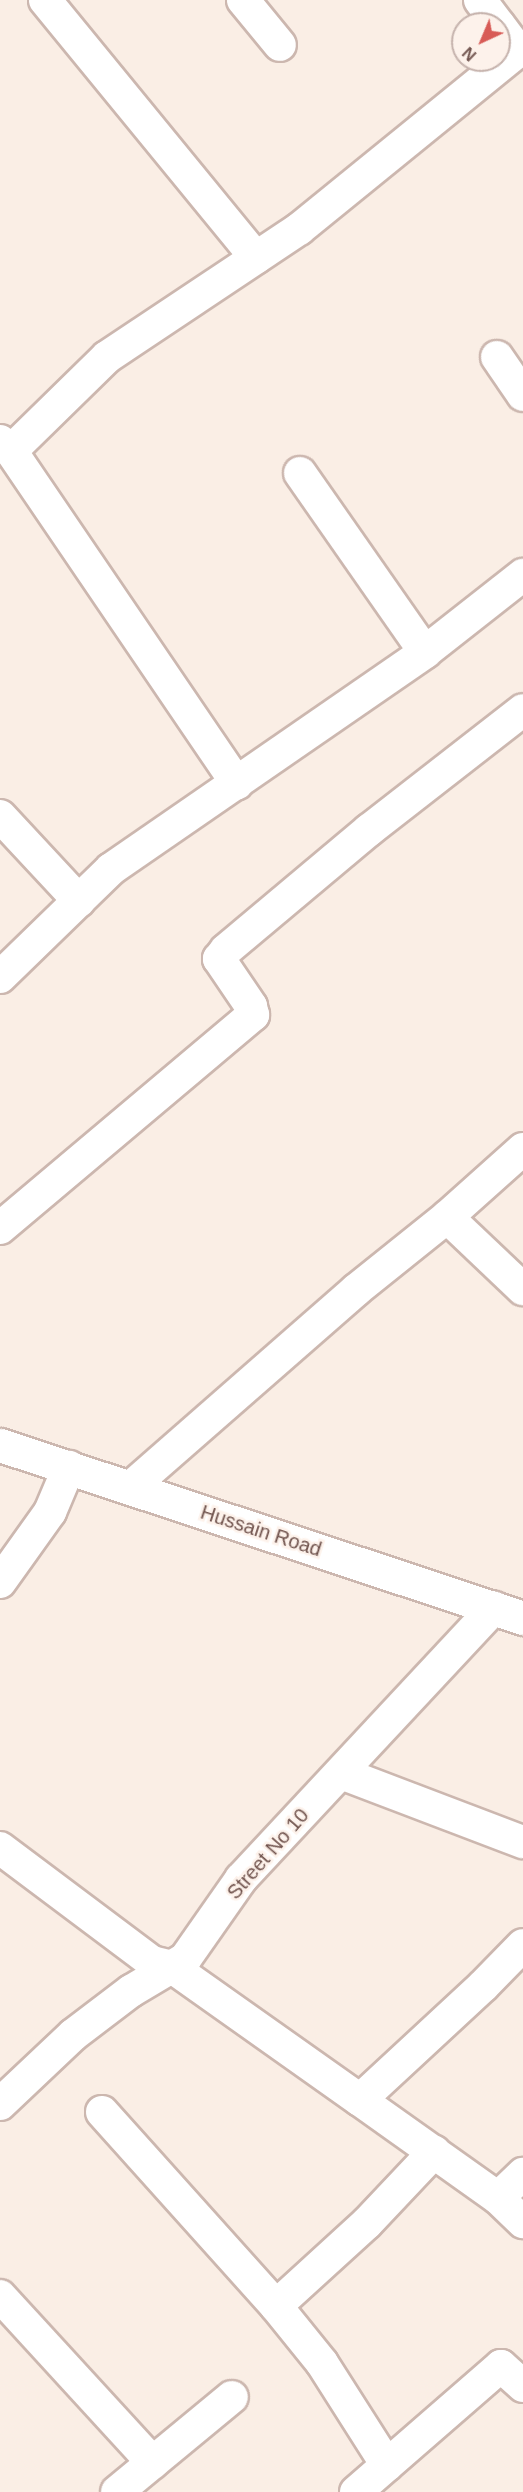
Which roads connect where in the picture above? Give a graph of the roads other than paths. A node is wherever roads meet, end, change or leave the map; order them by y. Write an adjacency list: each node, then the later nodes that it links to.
1 (45, 0): 7 (street)
2 (243, 0): 5 (street)
3 (480, 0): 4 (street)
4 (489, 12)
5 (280, 45)
6 (521, 49): 7 (street)
7 (256, 258): 10 (street)
8 (497, 357): 9 (street)
9 (523, 395)
10 (6, 446): 15 (street)
11 (300, 473): 13 (street)
12 (523, 575): 13 (street)
13 (425, 652): 15 (street)
14 (523, 710): 21 (street)
15 (237, 783): 17 (street)
16 (0, 816): 17 (street)
17 (79, 900): 18 (street)
18 (0, 977)
19 (523, 1149): 20 (street)
20 (447, 1216): 22 (street); 25 (street)
21 (0, 1228)
22 (523, 1289)
23 (0, 1445): 24 (street, Hussain Road)
24 (69, 1467): 25 (street, Hussain Road); 26 (street)
25 (130, 1488): 27 (street, Hussain Road)
26 (0, 1582)
27 (509, 1613): 28 (street, Street No 10)
28 (340, 1773): 29 (street); 32 (street, Street No 10)
29 (523, 1842)
30 (0, 1848): 32 (street)
31 (523, 1945): 33 (street)
32 (172, 1967): 33 (street); 34 (street, Street No 10)
33 (360, 2100): 36 (street)
34 (0, 2104)
35 (102, 2112): 41 (street)
36 (434, 2152): 38 (street); 41 (street)
37 (523, 2174): 38 (street)
38 (498, 2198): 39 (street)
39 (523, 2222)
40 (0, 2296): 44 (street)
41 (276, 2306): 45 (street)
42 (523, 2386): 45 (street)
43 (232, 2397): 44 (street)
44 (153, 2463): 46 (street)
45 (387, 2465): 47 (street)
46 (117, 2492)
47 (356, 2492)

